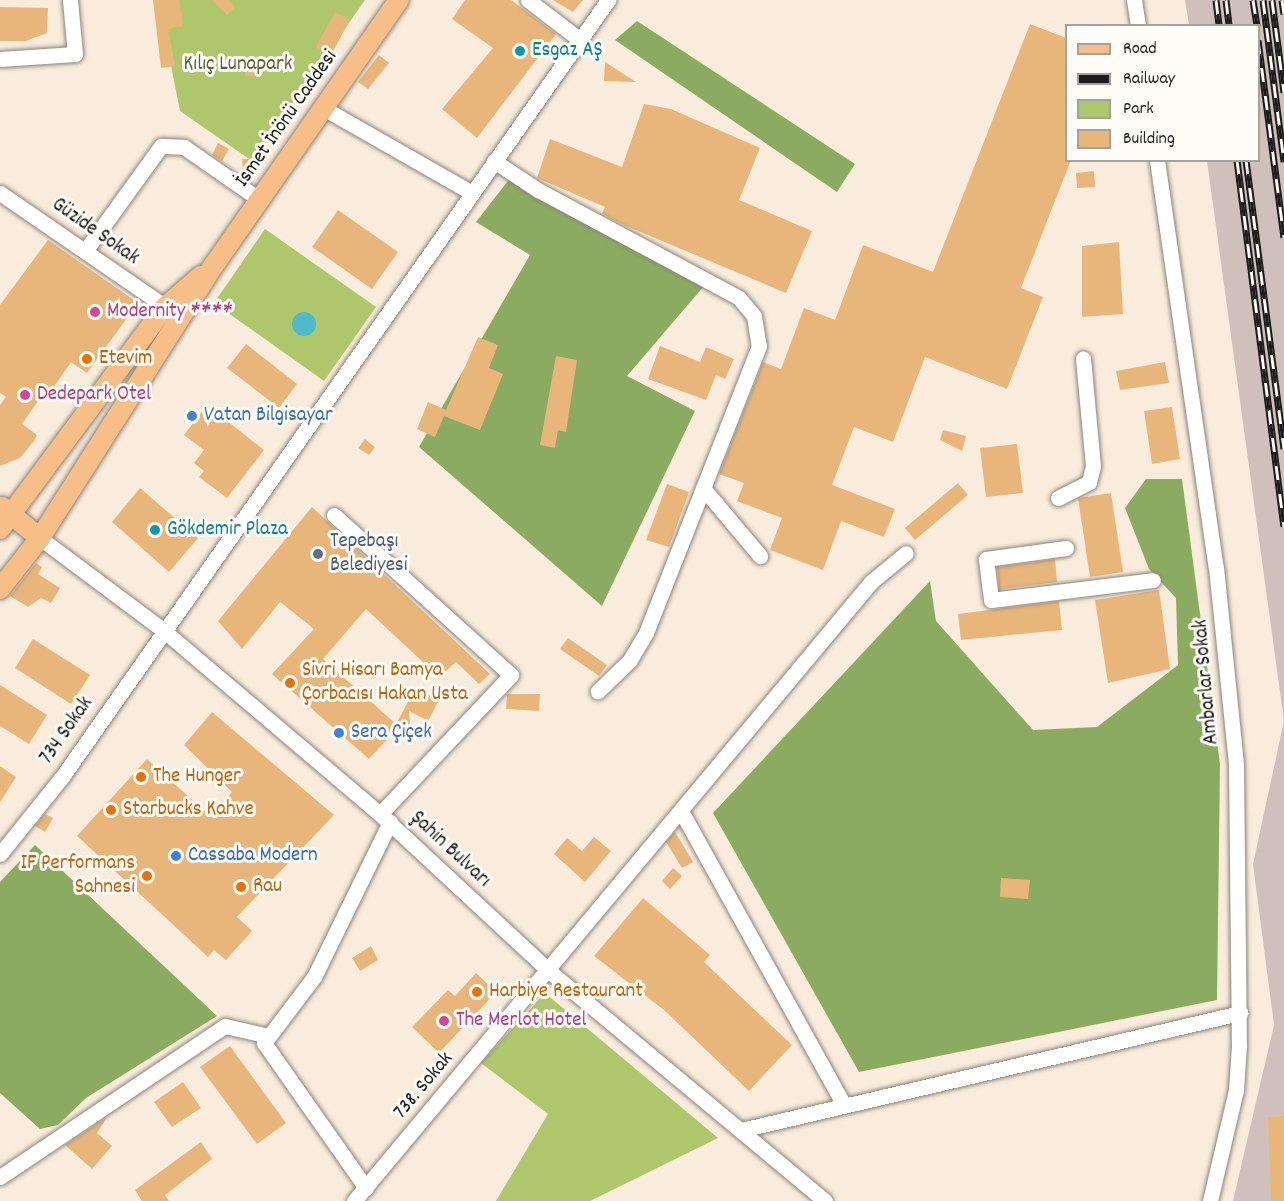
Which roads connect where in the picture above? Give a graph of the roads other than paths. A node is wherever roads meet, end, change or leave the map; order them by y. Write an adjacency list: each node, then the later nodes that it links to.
1 (70, 0): 8 (street)
2 (399, 0): 9 (main road, İsmet İnönü Caddesi)
3 (528, 0): 7 (street)
4 (608, 0): 7 (street, 734 Sokak)
5 (1134, 0): 6 (street)
6 (1138, 24)
7 (579, 39): 10 (street, 734 Sokak)
8 (0, 58)
9 (325, 109): 13 (street); 14 (main road, İsmet İnönü Caddesi)
10 (494, 161): 13 (street, 734 Sokak); 19 (street)
11 (1157, 162): 35 (street, Ambarlar Sokak)
12 (0, 193): 15 (street, Güzide Sokak)
13 (472, 193): 29 (street, 734 Sokak)
14 (260, 200): 15 (street); 16 (main road, İsmet İnönü Caddesi)
15 (85, 251): 17 (street, Güzide Sokak)
16 (214, 265): 17 (main road); 23 (main road)
17 (166, 307): 22 (main road)
18 (1083, 358): 20 (street)
19 (703, 488): 26 (street); 30 (street)
20 (1058, 498)
21 (334, 515): 32 (street)
22 (4, 516): 23 (main road)
23 (40, 538): 28 (main road); 29 (street, Şahin Bulvarı)
24 (1066, 548): 27 (street)
25 (906, 553): 31 (street, 738. Sokak)
26 (760, 556)
27 (1153, 580)
28 (0, 589)
29 (164, 630): 32 (street, Şahin Bulvarı); 33 (street, 734 Sokak)
30 (598, 691)
31 (681, 811): 34 (street, 738. Sokak); 37 (street)
32 (385, 818): 34 (street, Şahin Bulvarı); 36 (street)
33 (0, 854)
34 (549, 971): 38 (street, Şahin Bulvarı); 40 (street, 738. Sokak)
35 (1240, 1013): 37 (street); 43 (street, Ambarlar Sokak)
36 (269, 1036): 39 (street); 40 (street)
37 (844, 1105): 38 (street)
38 (741, 1131): 42 (street, Şahin Bulvarı)
39 (0, 1177)
40 (366, 1188): 41 (street, 738. Sokak)
41 (354, 1201)
42 (825, 1201)
43 (1210, 1201)

